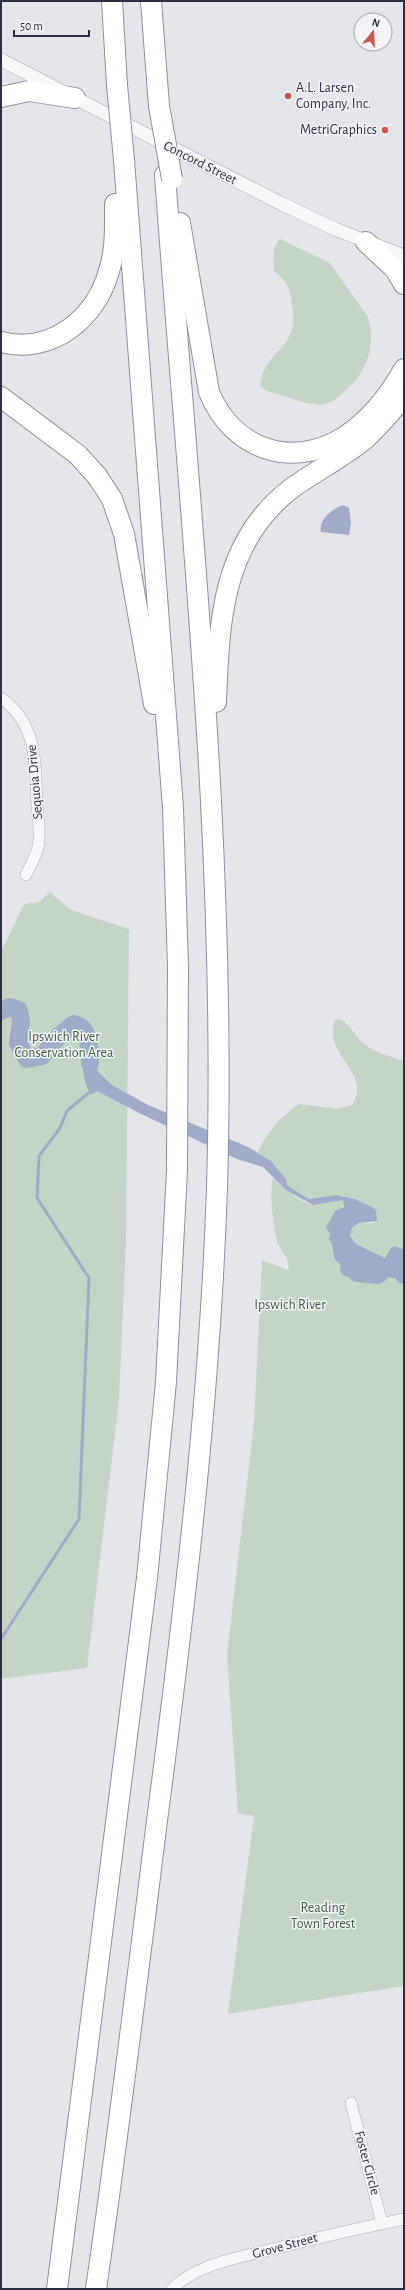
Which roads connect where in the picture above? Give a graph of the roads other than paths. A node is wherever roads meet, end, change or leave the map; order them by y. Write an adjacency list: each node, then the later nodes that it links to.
1 (112, 1): 6 (highway, bridge)
2 (151, 1): 7 (highway, bridge)
3 (1, 60): 5 (street, Concord Street)
4 (1, 97): 5 (highway)
5 (75, 98): 8 (street, Concord Street)
6 (120, 159): 11 (highway); 16 (highway)
7 (168, 177): 12 (highway); 17 (highway)
8 (366, 242): 9 (street, Concord Street); 10 (highway)
9 (404, 256)
10 (404, 284)
11 (1, 342)
12 (404, 369)
13 (404, 396): 17 (highway)
14 (1, 397): 16 (highway)
15 (1, 698): 18 (street, Sequoia Drive)
16 (173, 808): 22 (highway)
17 (212, 808): 23 (highway)
18 (26, 875)
19 (351, 2103): 21 (street, Foster Circle)
20 (404, 2219): 21 (street, Grove Street)
21 (382, 2223): 24 (street, Grove Street)
22 (56, 2289)
23 (96, 2289)
24 (172, 2289)

